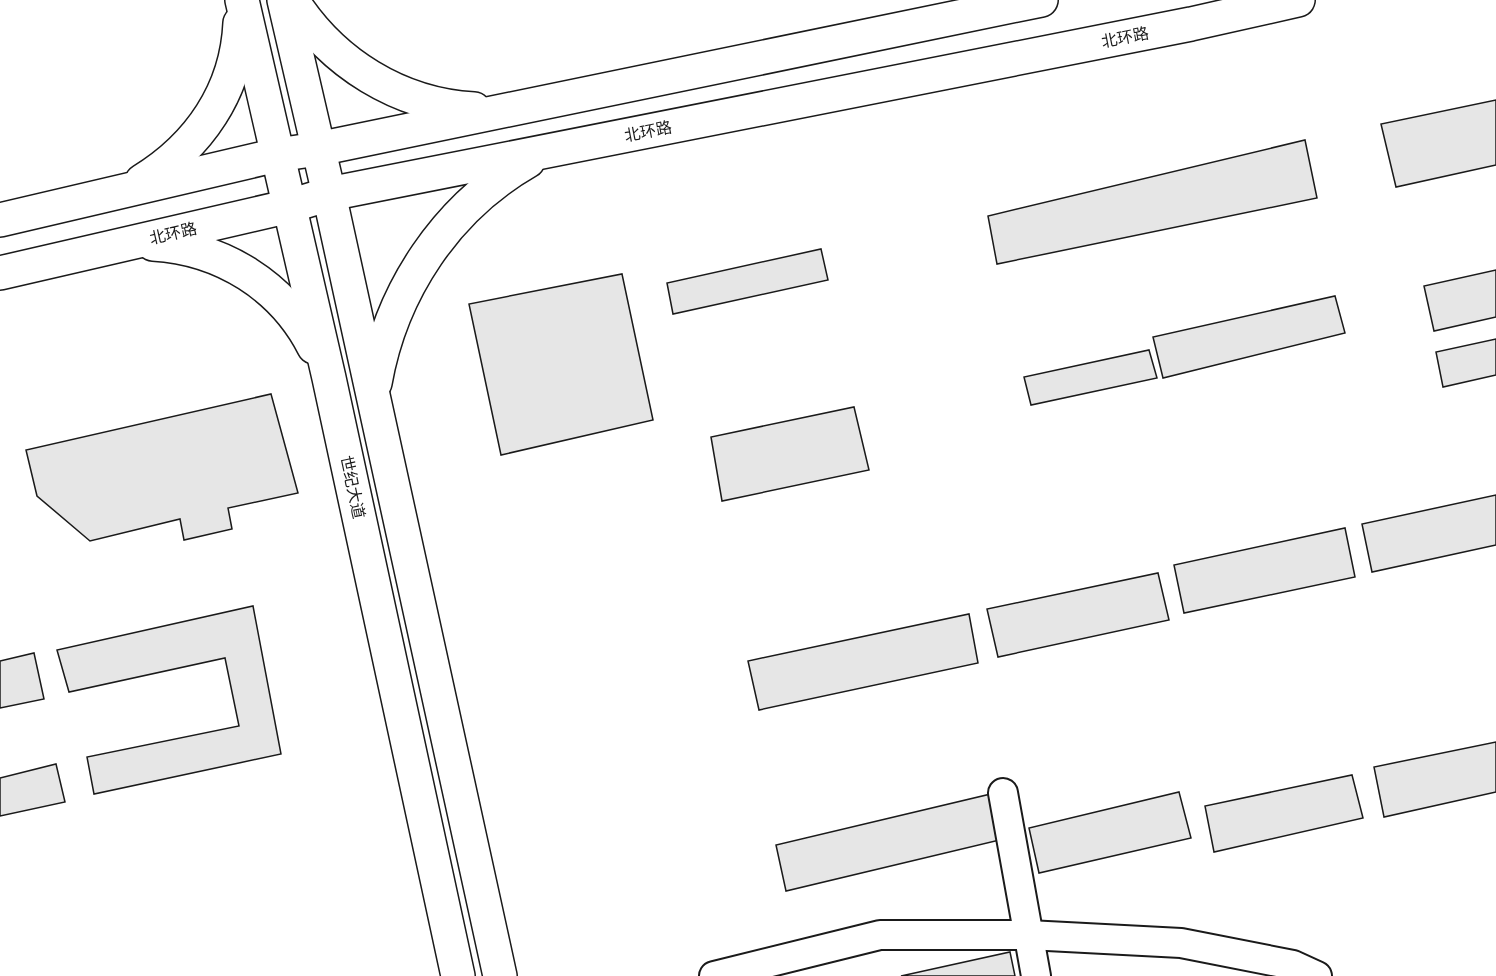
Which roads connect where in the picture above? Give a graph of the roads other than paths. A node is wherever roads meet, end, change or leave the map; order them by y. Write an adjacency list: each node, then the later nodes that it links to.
1 (241, 0): 9 (main road, 世纪大道); 10 (main road)
2 (284, 0): 7 (main road)
3 (292, 0): 6 (main road)
4 (1041, 0): 6 (main road)
5 (1298, 0): 8 (main road, 北环路)
6 (524, 106): 7 (main road)
7 (318, 149): 9 (main road); 11 (main road)
8 (544, 152): 11 (main road, 北环路); 17 (main road)
9 (277, 154): 10 (main road); 12 (main road, 世纪大道)
10 (117, 192): 13 (main road)
11 (329, 194): 12 (main road, 北环路); 17 (main road)
12 (290, 206): 14 (main road, 北环路); 16 (main road, 世纪大道)
13 (0, 220)
14 (122, 245): 15 (main road, 北环路); 16 (main road)
15 (0, 273)
16 (329, 378): 20 (main road, 世纪大道)
17 (373, 393): 21 (main road)
18 (1003, 794): 19 (street)
19 (1028, 935): 22 (street); 23 (street); 24 (street)
20 (458, 976)
21 (501, 976)
22 (714, 976)
23 (1036, 976)
24 (1317, 976)

